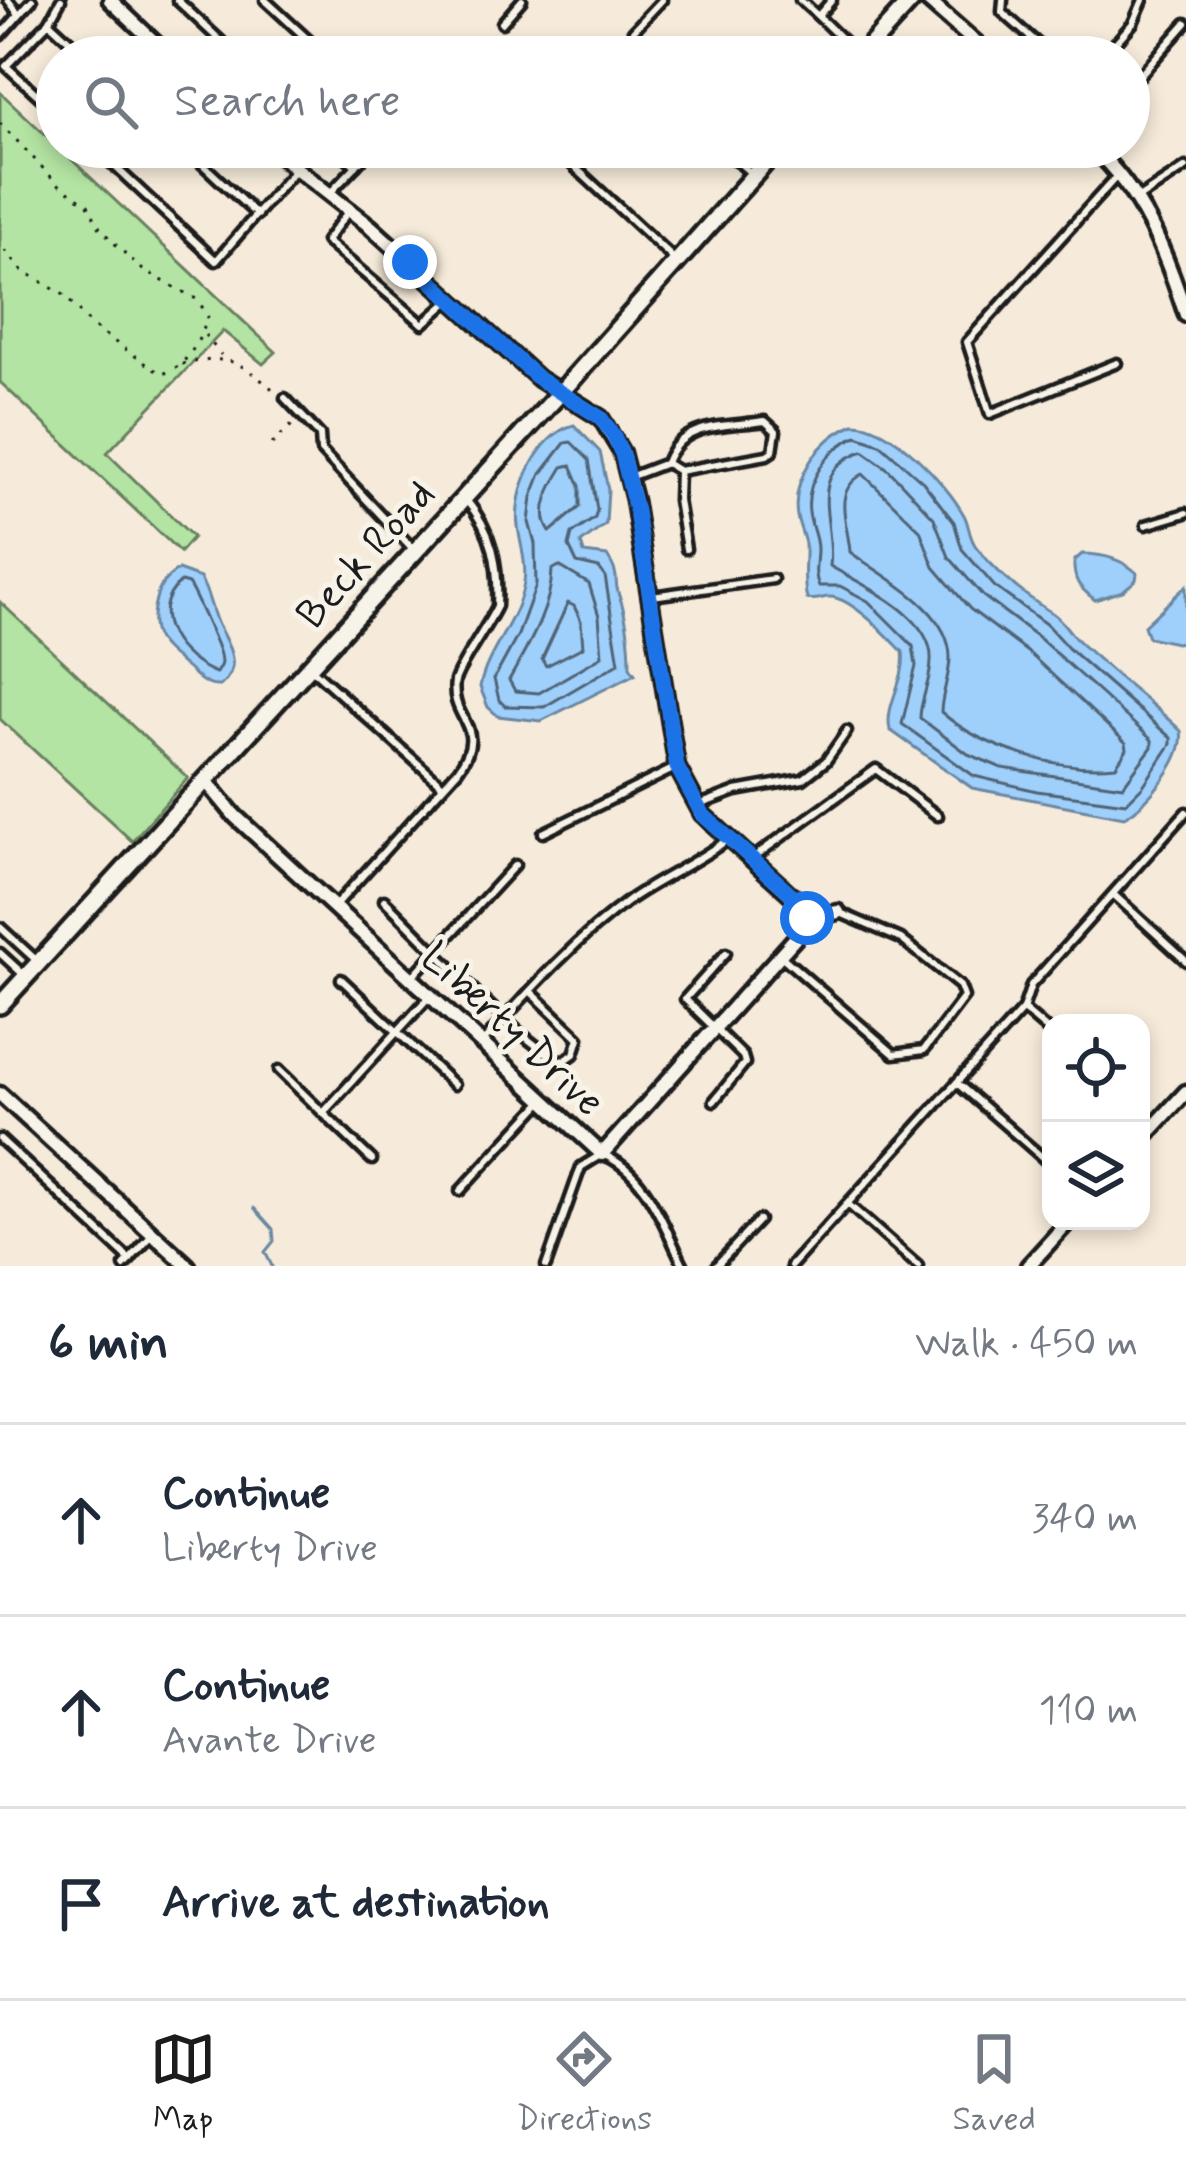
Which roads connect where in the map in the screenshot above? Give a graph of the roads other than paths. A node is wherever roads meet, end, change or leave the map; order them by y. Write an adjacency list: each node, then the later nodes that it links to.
1 (8, 0): 15 (lane)
2 (32, 0): 15 (lane)
3 (61, 0): 17 (lane)
4 (110, 0): 22 (street)
5 (177, 0): 23 (lane)
6 (265, 0): 24 (lane)
7 (522, 0): 18 (lane)
8 (662, 0): 25 (lane)
9 (800, 0): 16 (lane)
10 (832, 0): 16 (lane)
11 (912, 0): 27 (street)
12 (927, 0): 28 (street)
13 (1003, 0): 29 (lane)
14 (1143, 0): 30 (lane)
15 (19, 14): 20 (lane)
16 (818, 16): 26 (lane)
17 (49, 22): 21 (lane); 32 (lane)
18 (502, 22)
19 (1186, 23): 31 (lane)
20 (0, 36)
21 (64, 36)
22 (148, 36)
23 (216, 36)
24 (304, 36)
25 (631, 36)
26 (838, 36)
27 (879, 36)
28 (968, 36)
29 (1028, 36)
30 (1122, 36)
31 (1150, 64)
32 (36, 94)
33 (1186, 167): 45 (lane)
34 (116, 168): 47 (lane)
35 (207, 168): 47 (lane)
36 (354, 168): 44 (lane)
37 (576, 168): 48 (lane)
38 (744, 168): 43 (lane)
39 (760, 168): 43 (street, Beck Road)
40 (1112, 168): 42 (street)
41 (296, 169): 44 (street); 47 (lane)
42 (1118, 174): 45 (street); 52 (lane)
43 (753, 176): 48 (street, Beck Road)
44 (330, 193): 46 (street)
45 (1137, 199): 49 (street)
46 (350, 209): 50 (street); 50 (lane)
47 (257, 215)
48 (676, 261): 53 (street, Beck Road)
49 (1180, 277): 51 (street)
50 (450, 300): 53 (street)
51 (1186, 312)
52 (1117, 363)
53 (562, 392): 57 (street); 58 (street, Beck Road)
54 (284, 398): 62 (lane)
55 (666, 463): 56 (lane); 56 (lane); 57 (lane)
56 (679, 471): 61 (lane)
57 (628, 478): 64 (street)
58 (463, 497): 62 (street, Beck Road); 69 (lane)
59 (1186, 513): 60 (lane)
60 (1146, 525)
61 (686, 549)
62 (415, 550): 65 (street, Beck Road)
63 (773, 579): 64 (lane)
64 (649, 597): 67 (street)
65 (309, 667): 68 (street, Beck Road); 69 (lane)
66 (847, 731): 70 (lane)
67 (677, 767): 70 (street); 73 (lane)
68 (207, 782): 79 (street, Liberty Drive); 88 (street, Beck Road)
69 (443, 786): 79 (lane)
70 (696, 806): 74 (street)
71 (1186, 812): 77 (lane)
72 (938, 816): 75 (lane)
73 (542, 833)
74 (728, 839): 75 (street); 92 (lane)
75 (751, 859): 81 (street)
76 (515, 865): 83 (lane)
77 (1113, 894): 87 (lane); 95 (lane)
78 (384, 900): 83 (lane)
79 (334, 907): 90 (street, Liberty Drive)
80 (838, 912): 81 (street); 86 (lane)
81 (807, 918): 86 (street, Liberty Drive)
82 (0, 927): 88 (lane)
83 (437, 950): 90 (lane); 96 (lane)
84 (0, 952): 89 (lane)
85 (726, 952): 98 (lane)
86 (781, 956): 98 (street, Liberty Drive)
87 (1186, 961)
88 (39, 963): 89 (street, Beck Road)
89 (26, 976): 94 (street, Beck Road)
90 (411, 978): 93 (street, Liberty Drive)
91 (341, 979): 99 (lane)
92 (530, 991): 96 (lane); 96 (lane)
93 (430, 995): 99 (lane); 100 (street, Liberty Drive)
94 (0, 1005)
95 (1023, 1009): 97 (lane); 102 (lane)
96 (506, 1018): 100 (lane)
97 (1042, 1025)
98 (714, 1030): 107 (lane); 113 (street, Liberty Drive)
99 (396, 1033): 103 (lane); 108 (lane)
100 (482, 1043): 106 (street, Liberty Drive)
101 (279, 1070): 108 (lane)
102 (958, 1083): 114 (lane); 117 (lane)
103 (454, 1085)
104 (1186, 1092): 110 (street)
105 (0, 1094): 120 (street)
106 (544, 1100): 113 (street, Liberty Drive); 116 (lane)
107 (714, 1101)
108 (323, 1113): 115 (lane)
109 (1150, 1120): 110 (lane)
110 (1156, 1125): 111 (street)
111 (1150, 1131)
112 (0, 1139): 121 (lane)
113 (602, 1154): 123 (lane); 124 (lane)
114 (1042, 1157)
115 (372, 1160)
116 (460, 1191)
117 (848, 1204): 126 (lane); 127 (lane)
118 (759, 1220): 125 (lane)
119 (1061, 1230): 128 (street)
120 (153, 1234): 121 (lane); 122 (street)
121 (127, 1263)
122 (188, 1266)
123 (546, 1266)
124 (684, 1266)
125 (716, 1266)
126 (790, 1266)
127 (918, 1266)
128 (1028, 1266)

